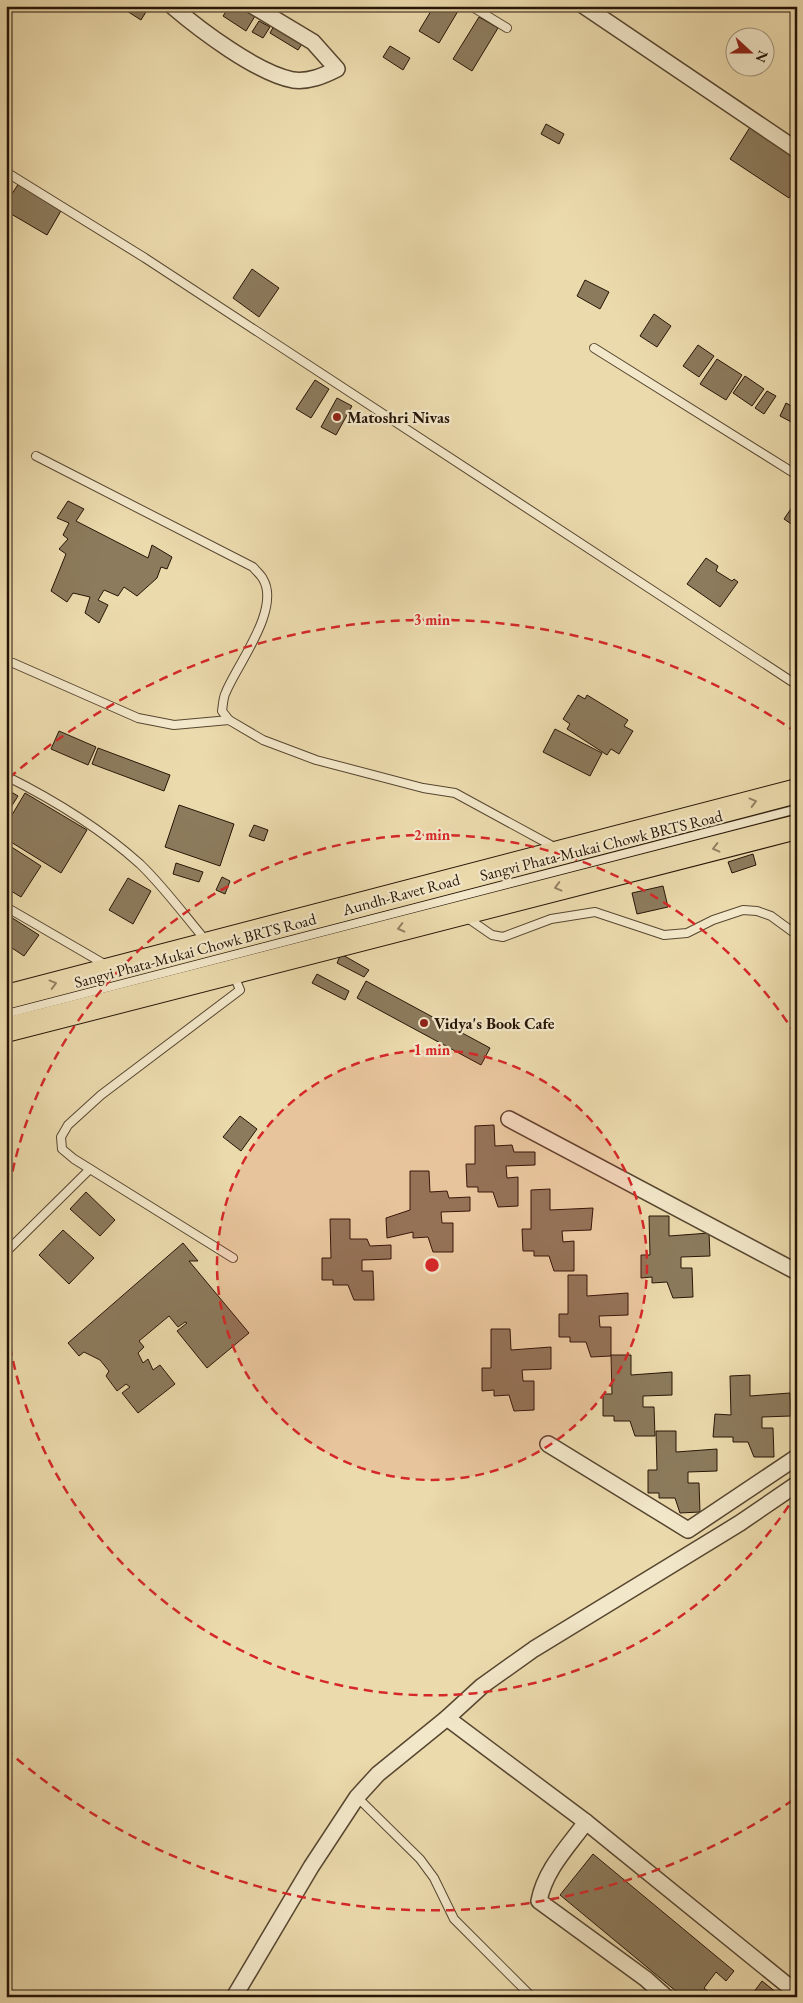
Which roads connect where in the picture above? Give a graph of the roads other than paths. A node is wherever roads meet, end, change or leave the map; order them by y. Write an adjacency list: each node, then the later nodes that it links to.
1 (172, 6): 2 (street)
2 (253, 6)
3 (471, 6): 5 (lane)
4 (584, 6): 6 (street)
5 (507, 28)
6 (797, 150)
7 (6, 172): 12 (lane)
8 (594, 348): 10 (lane)
9 (36, 456): 13 (lane)
10 (797, 474)
11 (14, 663): 13 (lane)
12 (797, 684)
13 (229, 720): 18 (lane)
14 (6, 776): 22 (lane)
15 (797, 791): 18 (main road, Aundh-Ravet Road, one-way to 15)
16 (797, 809): 22 (lane, Sangvi Phata-Mukai Chowk BRTS Road)
17 (797, 827): 20 (main road, Aundh-Ravet Road, one-way to 20)
18 (562, 852): 22 (main road, Aundh-Ravet Road)
19 (6, 907): 23 (lane)
20 (461, 913): 21 (lane); 22 (main road, Aundh-Ravet Road, one-way to 22)
21 (797, 935)
22 (221, 957): 23 (main road, Aundh-Ravet Road); 25 (lane, Sangvi Phata-Mukai Chowk BRTS Road); 26 (main road, Aundh-Ravet Road); 28 (lane)
23 (112, 968): 24 (main road, Aundh-Ravet Road, one-way to 23)
24 (6, 997)
25 (6, 1014)
26 (6, 1030)
27 (509, 1119): 31 (street)
28 (90, 1169): 29 (lane); 30 (lane)
29 (8, 1250)
30 (233, 1258)
31 (797, 1272)
32 (548, 1444): 33 (street)
33 (797, 1457)
34 (797, 1484): 35 (street)
35 (447, 1718): 36 (street); 37 (street)
36 (357, 1797): 39 (street); 40 (lane)
37 (586, 1822): 38 (street); 41 (street)
38 (797, 1993)
39 (234, 1997)
40 (532, 1997)
41 (666, 1997)

